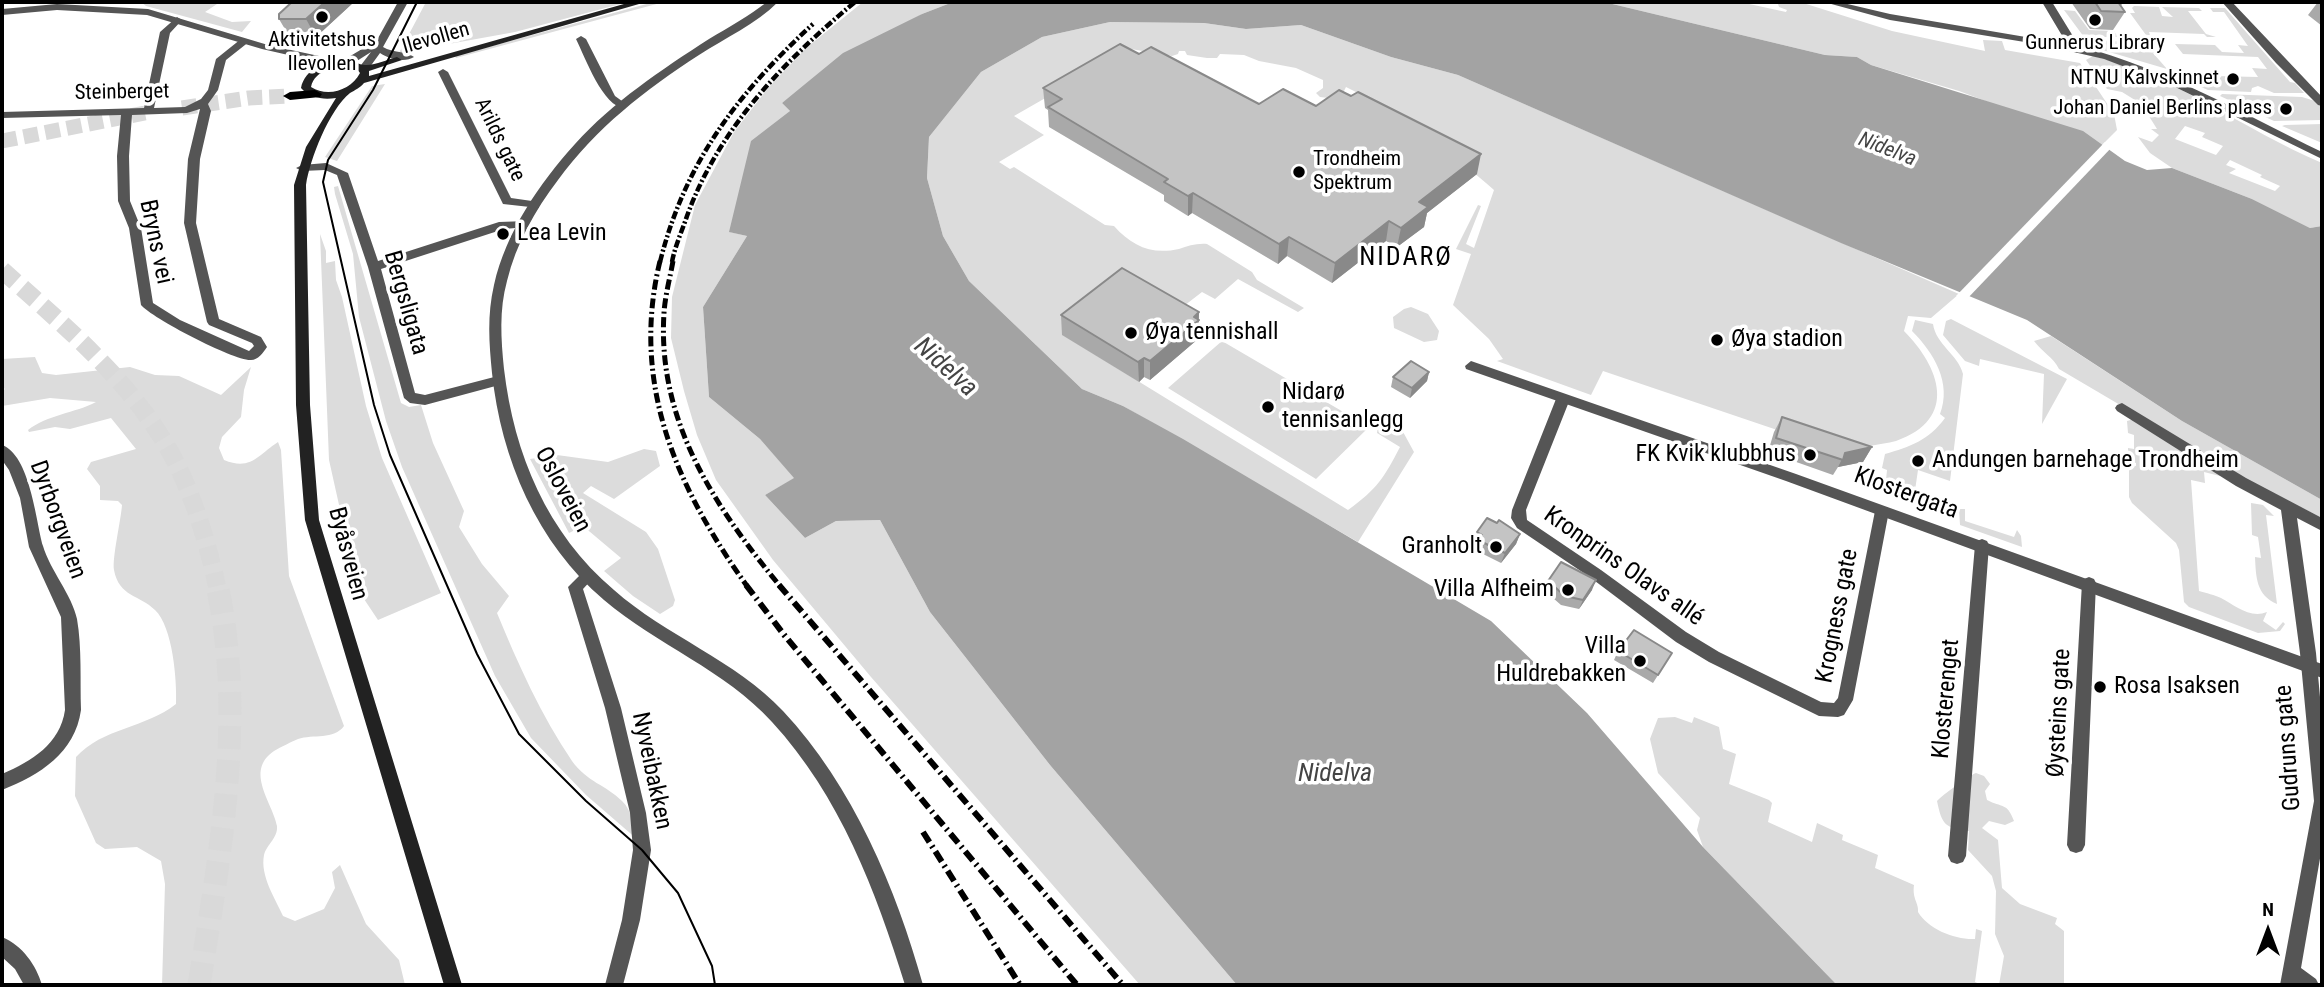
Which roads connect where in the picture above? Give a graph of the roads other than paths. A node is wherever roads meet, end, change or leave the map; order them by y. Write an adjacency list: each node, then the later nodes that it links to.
1 (403, 2): 12 (street)
2 (641, 2): 9 (main road, Ilevollen)
3 (773, 2): 25 (street, Osloveien)
4 (1829, 2): 13 (street)
5 (2047, 2): 13 (street)
6 (2227, 2): 24 (street)
7 (2, 12): 8 (street)
8 (177, 20): 11 (street); 26 (street)
9 (522, 34): 15 (main road, Ilevollen); 19 (main road, Ilevollen)
10 (582, 39): 25 (street)
11 (245, 41): 14 (street); 23 (street, Steinberget)
12 (379, 44): 15 (street); 16 (street); 17 (street)
13 (2075, 48): 30 (street)
14 (288, 53): 16 (street); 20 (street)
15 (409, 57): 17 (main road, Ilevollen)
16 (343, 64): 17 (main road); 20 (main road)
17 (363, 69): 19 (main road)
18 (443, 72): 32 (street, Arilds gate)
19 (361, 81): 21 (main road, Ilevollen)
20 (315, 86): 21 (main road); 22 (highway); 29 (main road, Byåsveien)
21 (347, 90): 29 (main road, Byåsveien)
22 (287, 92)
23 (202, 103): 26 (street, Steinberget); 27 (street, Bryns vei)
24 (2322, 103)
25 (622, 106): 32 (street, Osloveien)
26 (148, 112): 27 (street, Steinberget)
27 (127, 113): 28 (street, Steinberget)
28 (2, 115)
29 (322, 124): 31 (main road, Byåsveien)
30 (2322, 156)
31 (302, 168): 34 (street, Bergsligata); 55 (main road, Byåsveien)
32 (535, 205): 33 (street, Osloveien)
33 (523, 224): 34 (street); 36 (street, Osloveien)
34 (374, 267): 36 (street, Bergsligata)
35 (1471, 366): 37 (street, Klostergata)
36 (498, 381): 44 (street, Osloveien)
37 (1563, 399): 41 (street, Klostergata); 47 (street, Kronprins Olavs allé)
38 (2122, 408): 40 (street)
39 (2, 450): 48 (street, Dyrborgveien)
40 (2288, 507): 42 (street); 46 (street, Gudruns gate)
41 (1882, 511): 43 (street, Klostergata); 47 (street, Krogness gate)
42 (2322, 525)
43 (1982, 545): 45 (street, Klostergata); 51 (street, Klosterenget)
44 (588, 576): 56 (street, Nyveibakken); 57 (street, Osloveien)
45 (2089, 583): 46 (street, Klostergata); 50 (street, Øysteins gate)
46 (2315, 669): 49 (street, Gudruns gate)
47 (1819, 709)
48 (2, 782)
49 (2322, 802): 53 (street, Gudruns gate)
50 (2076, 845)
51 (1957, 856)
52 (2, 946): 54 (street)
53 (2290, 979): 58 (street)
54 (33, 985)
55 (453, 985)
56 (614, 985)
57 (914, 985)
58 (2310, 985)

